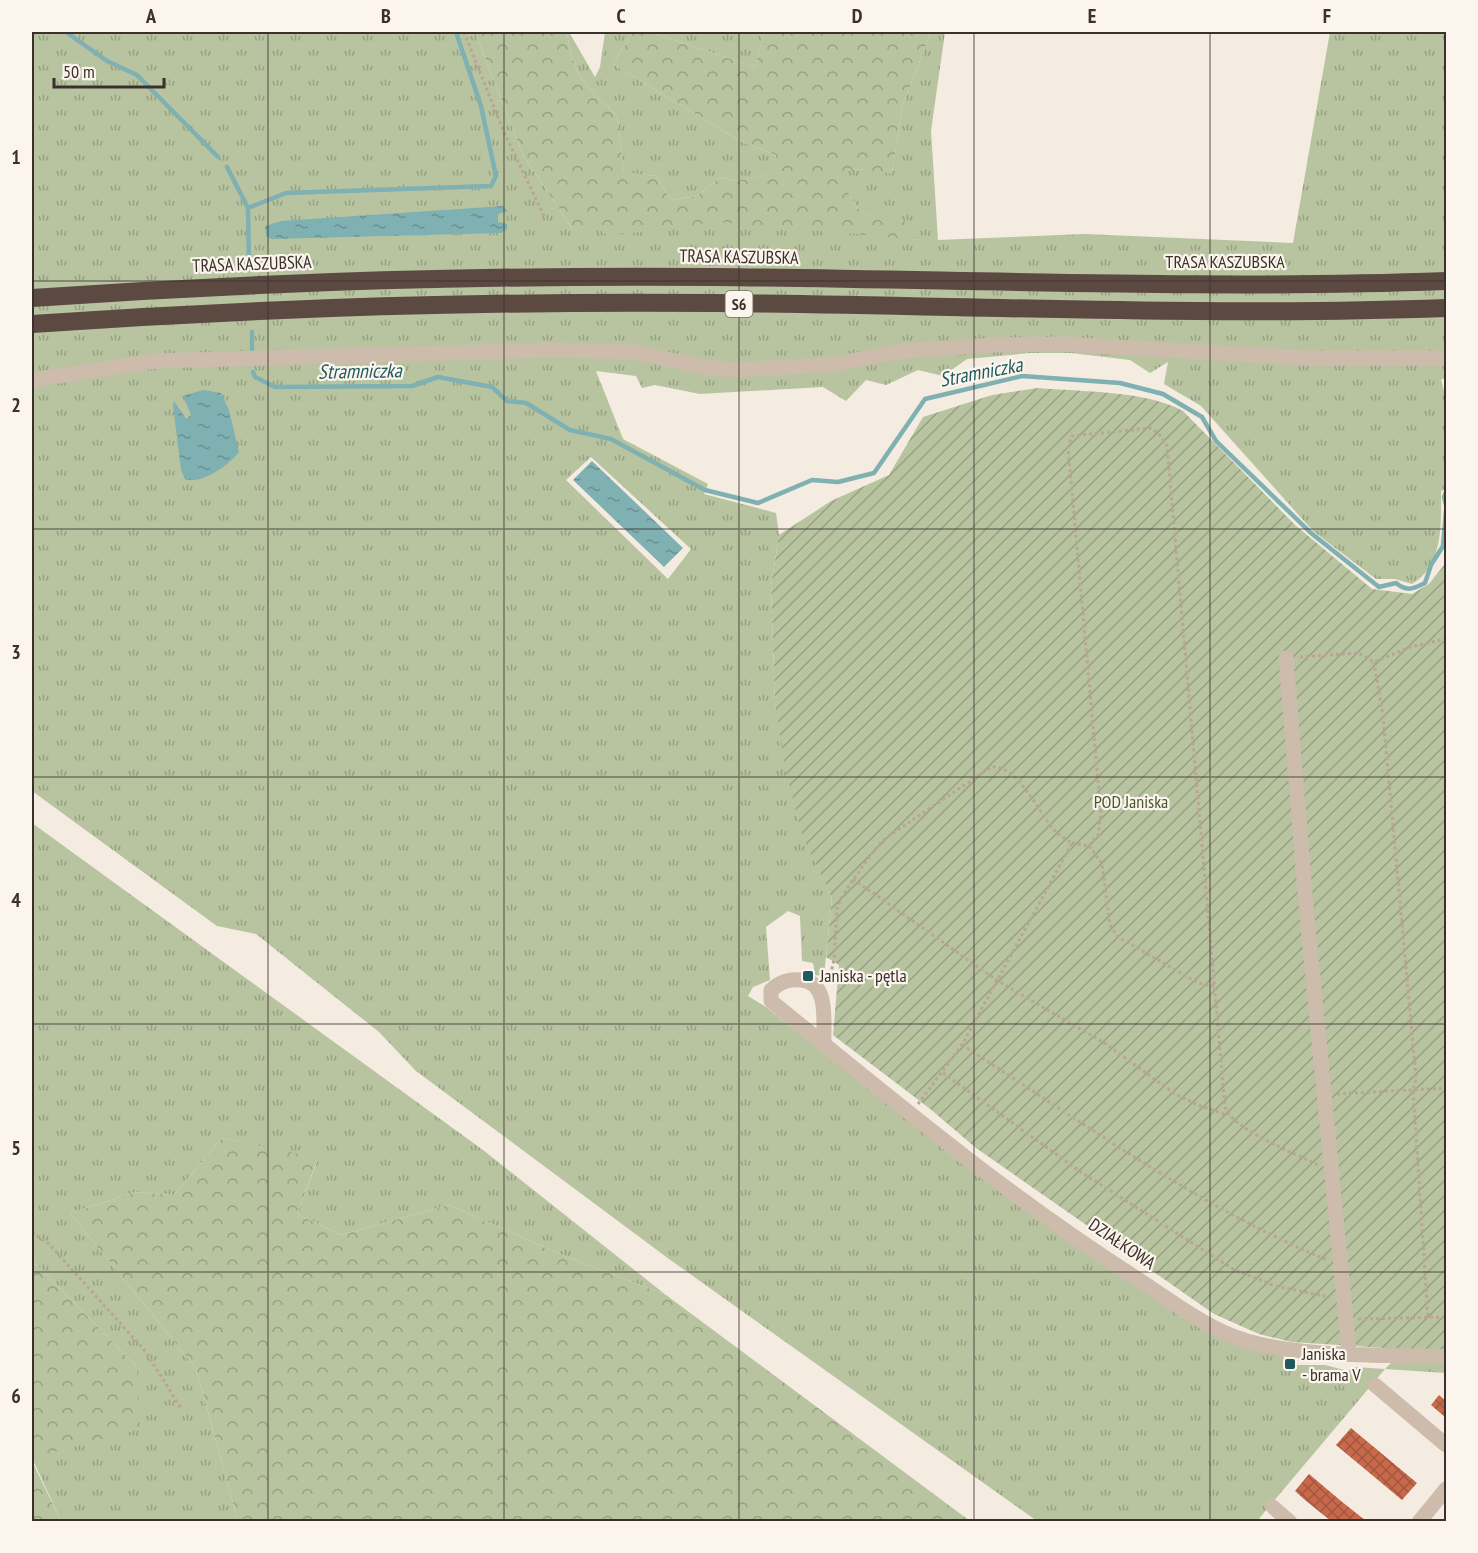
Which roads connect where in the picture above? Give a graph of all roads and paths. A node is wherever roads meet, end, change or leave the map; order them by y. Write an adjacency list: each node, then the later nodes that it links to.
1 (465, 32): 2 (path)
2 (545, 218)
3 (1446, 281): 4 (highway, TRASA KASZUBSKA / S6)
4 (32, 298)
5 (1446, 308): 6 (highway, S6)
6 (32, 324)
7 (1446, 358): 8 (street)
8 (32, 380)
9 (1445, 639): 11 (path)
10 (1286, 658): 11 (path); 23 (street)
11 (1374, 662): 22 (path)
12 (1072, 843): 13 (path); 14 (path); 15 (path)
13 (1089, 846): 16 (path); 16 (path)
14 (854, 879): 15 (path); 17 (path)
15 (998, 981): 19 (path); 25 (path)
16 (1214, 986): 25 (path)
17 (822, 997): 18 (street); 18 (street, DZIAŁKOWA)
18 (824, 1044): 24 (street, DZIAŁKOWA)
19 (962, 1045): 20 (path); 28 (path)
20 (943, 1073): 24 (path); 29 (path)
21 (1446, 1088): 22 (path)
22 (1413, 1090): 23 (path); 31 (path)
23 (1324, 1098): 26 (street)
24 (910, 1114): 33 (street, DZIAŁKOWA)
25 (1227, 1115): 26 (path)
26 (1330, 1171): 28 (street)
27 (32, 1232): 36 (path)
28 (1340, 1265): 29 (street)
29 (1343, 1302): 32 (street)
30 (1446, 1317): 31 (path)
31 (1428, 1318): 32 (path)
32 (1345, 1319): 33 (street)
33 (1349, 1352): 34 (street, DZIAŁKOWA)
34 (1446, 1357)
35 (1375, 1384): 37 (street)
36 (182, 1410)
37 (1446, 1445)
38 (1446, 1488): 41 (street)
39 (1273, 1507): 40 (street)
40 (1290, 1521)
41 (1419, 1521)

